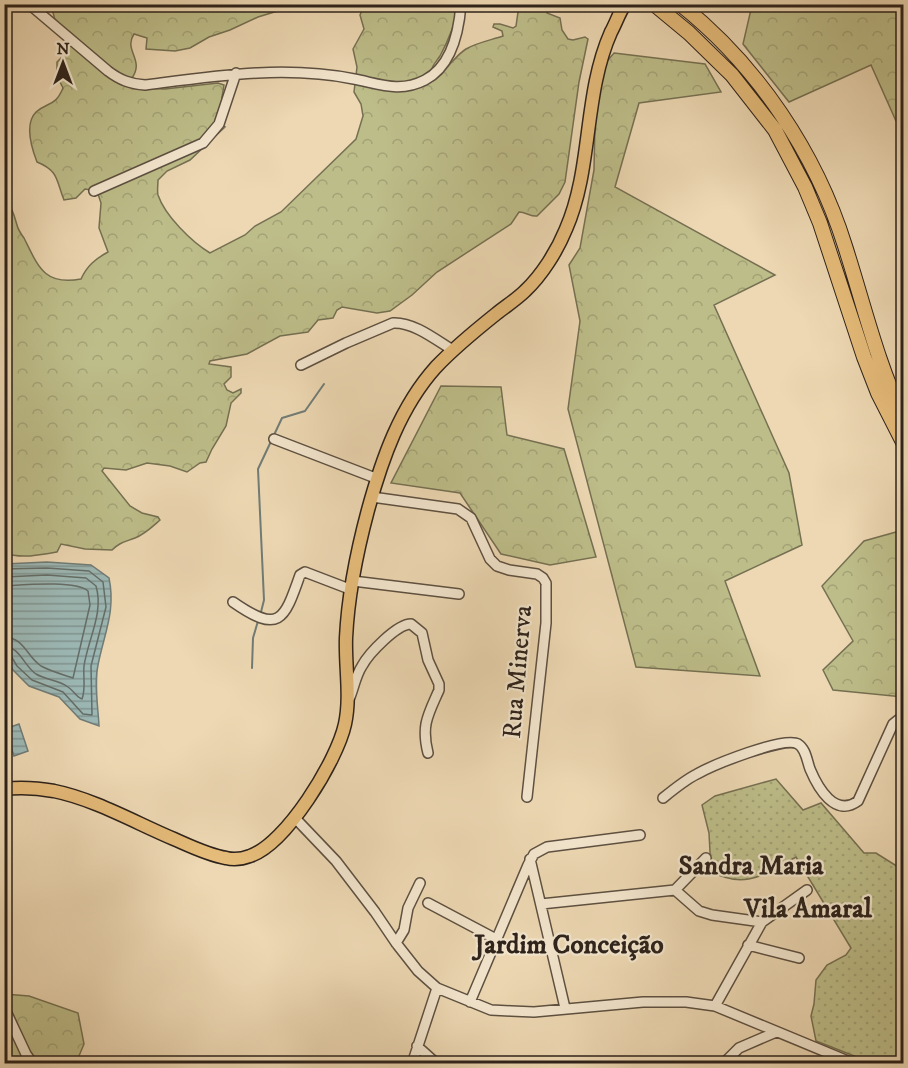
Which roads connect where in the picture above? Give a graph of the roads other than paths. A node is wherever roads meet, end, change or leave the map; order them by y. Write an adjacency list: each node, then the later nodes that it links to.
1 (29, 4): 6 (street)
2 (461, 4): 6 (street)
3 (654, 4): 7 (highway)
4 (680, 4): 7 (highway)
5 (622, 6): 9 (main road)
6 (236, 73): 8 (street)
7 (780, 125): 11 (highway); 13 (highway)
8 (94, 190)
9 (453, 351): 10 (street); 14 (main road)
10 (301, 365)
11 (903, 419)
12 (274, 439): 14 (street)
13 (903, 444)
14 (378, 479): 15 (main road)
15 (372, 496): 16 (main road); 23 (street, Rua Minerva)
16 (353, 586): 17 (street); 18 (street); 19 (main road)
17 (459, 594)
18 (233, 602)
19 (348, 702): 21 (street); 25 (main road)
20 (903, 720): 24 (street)
21 (428, 753)
22 (4, 789): 25 (main road)
23 (527, 797)
24 (663, 798)
25 (295, 818): 38 (street)
26 (640, 835): 28 (street)
27 (706, 858): 30 (street)
28 (530, 859): 32 (street); 33 (street)
29 (420, 883): 38 (street)
30 (675, 890): 35 (street); 36 (street)
31 (807, 890): 36 (street)
32 (538, 891): 33 (street); 35 (street)
33 (517, 892): 37 (street)
34 (428, 903): 37 (street)
35 (541, 904): 45 (street)
36 (762, 922): 39 (street)
37 (496, 939): 42 (street)
38 (396, 943): 41 (street)
39 (748, 945): 40 (street); 43 (street)
40 (799, 958)
41 (437, 988): 42 (street); 47 (street)
42 (470, 1002): 45 (street)
43 (715, 1006): 45 (street); 46 (street)
44 (4, 1007): 48 (street)
45 (565, 1008)
46 (776, 1032): 51 (street); 52 (street)
47 (417, 1046): 49 (street); 50 (street)
48 (33, 1064)
49 (412, 1064)
50 (437, 1064)
51 (719, 1064)
52 (855, 1064)

